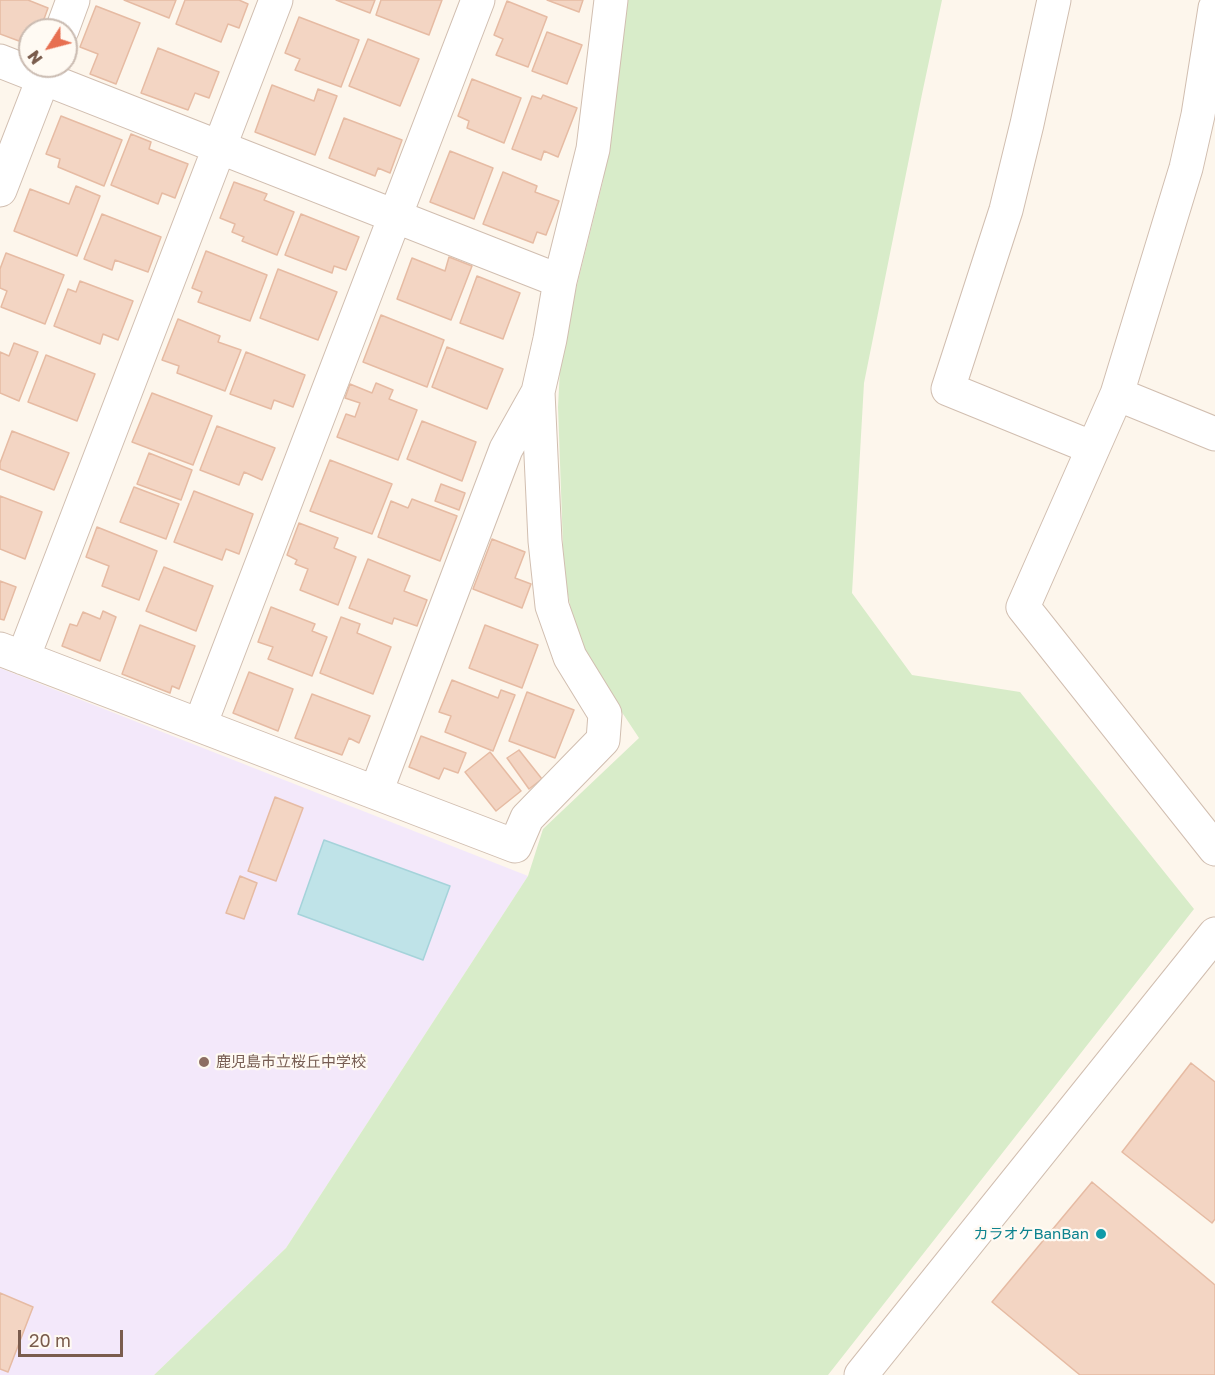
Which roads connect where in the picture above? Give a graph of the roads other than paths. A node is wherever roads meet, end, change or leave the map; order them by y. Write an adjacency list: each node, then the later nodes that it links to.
1 (73, 0): 7 (street)
2 (276, 0): 12 (street)
3 (478, 0): 14 (street)
4 (611, 0): 15 (street)
5 (1054, 0): 19 (street)
6 (1215, 8): 17 (street)
7 (66, 18)
8 (0, 62): 9 (street)
9 (18, 66)
10 (43, 78): 13 (street)
11 (59, 78): 12 (street)
12 (219, 147): 14 (street); 20 (street)
13 (0, 190)
14 (395, 217): 15 (street); 21 (street)
15 (560, 281): 16 (street)
16 (538, 392): 22 (street); 22 (street)
17 (1117, 394): 18 (street); 19 (street)
18 (1215, 434)
19 (1093, 448): 23 (street)
20 (11, 653): 21 (street)
21 (200, 725): 22 (street)
22 (376, 792)
23 (1215, 849)
24 (1215, 934): 25 (street)
25 (861, 1375)

